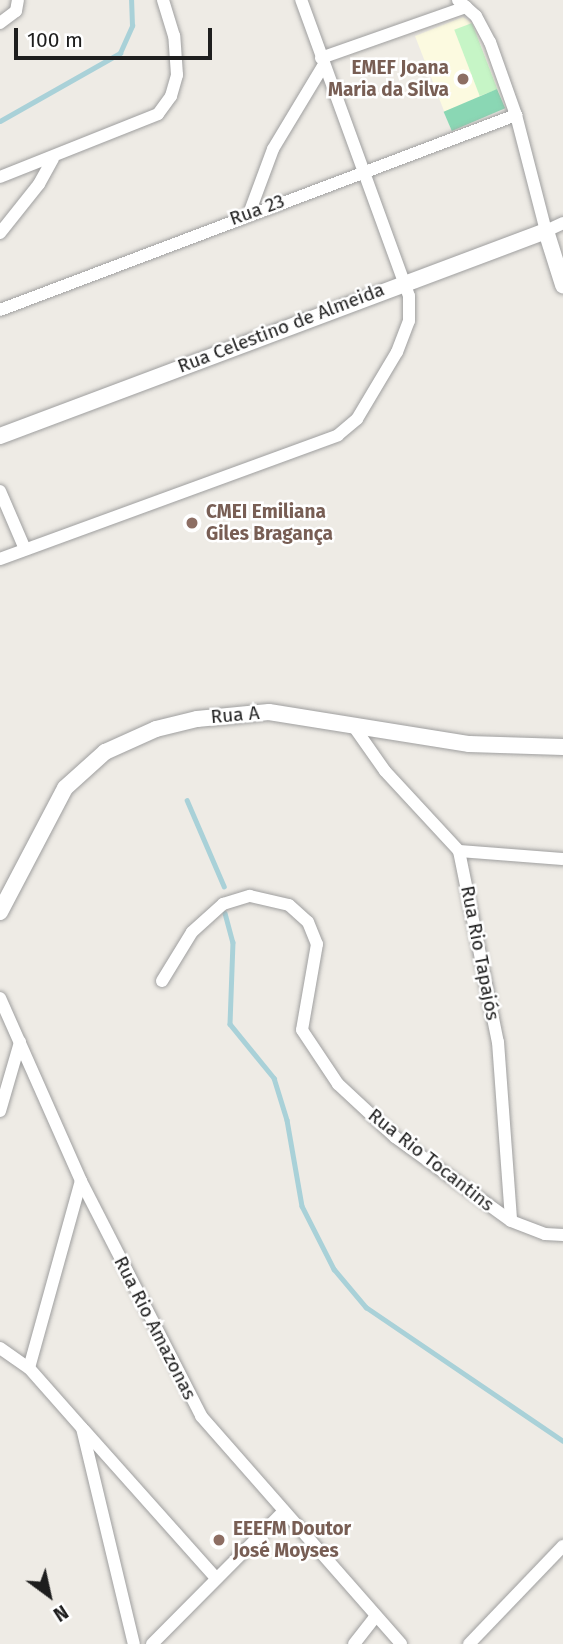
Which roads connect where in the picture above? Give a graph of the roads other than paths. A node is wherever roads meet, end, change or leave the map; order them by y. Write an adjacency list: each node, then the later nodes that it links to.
1 (18, 0): 5 (street)
2 (163, 0): 8 (street)
3 (301, 0): 6 (street)
4 (462, 4): 6 (street); 7 (street)
5 (0, 23)
6 (322, 62): 9 (street); 11 (street)
7 (516, 115): 9 (street, Rua 23); 13 (street)
8 (52, 159): 10 (street); 14 (street)
9 (362, 172): 11 (street, Rua 23); 15 (street)
10 (0, 177)
11 (250, 211): 17 (street, Rua 23)
12 (563, 223): 13 (street, Rua Celestino de Almeida)
13 (546, 231): 15 (street, Rua Celestino de Almeida); 16 (street)
14 (0, 233)
15 (403, 281): 18 (street, Rua Celestino de Almeida); 20 (street)
16 (563, 285)
17 (0, 310)
18 (0, 436)
19 (0, 491): 20 (street)
20 (25, 549): 21 (street)
21 (0, 559)
22 (352, 724): 23 (street, Rua A); 24 (street); 26 (street, Rua A)
23 (563, 747)
24 (459, 850): 25 (street); 32 (street, Rua Rio Tapajós)
25 (563, 859)
26 (0, 912)
27 (162, 981): 32 (street, Rua Rio Tocantins)
28 (0, 998): 29 (street, Rua Rio Amazonas)
29 (20, 1042): 30 (street); 31 (street, Rua Rio Amazonas)
30 (0, 1111)
31 (81, 1181): 35 (street); 37 (street, Rua Rio Amazonas)
32 (512, 1221): 33 (street, Rua Rio Tocantins)
33 (563, 1235)
34 (0, 1348): 35 (street)
35 (29, 1368): 36 (street)
36 (82, 1428): 39 (street); 41 (street)
37 (283, 1512): 39 (street); 40 (street, Rua Rio Amazonas)
38 (563, 1546): 45 (street)
39 (216, 1578): 42 (street)
40 (374, 1617): 43 (street); 44 (street, Rua Rio Amazonas)
41 (134, 1644)
42 (152, 1644)
43 (354, 1644)
44 (401, 1644)
45 (469, 1644)

